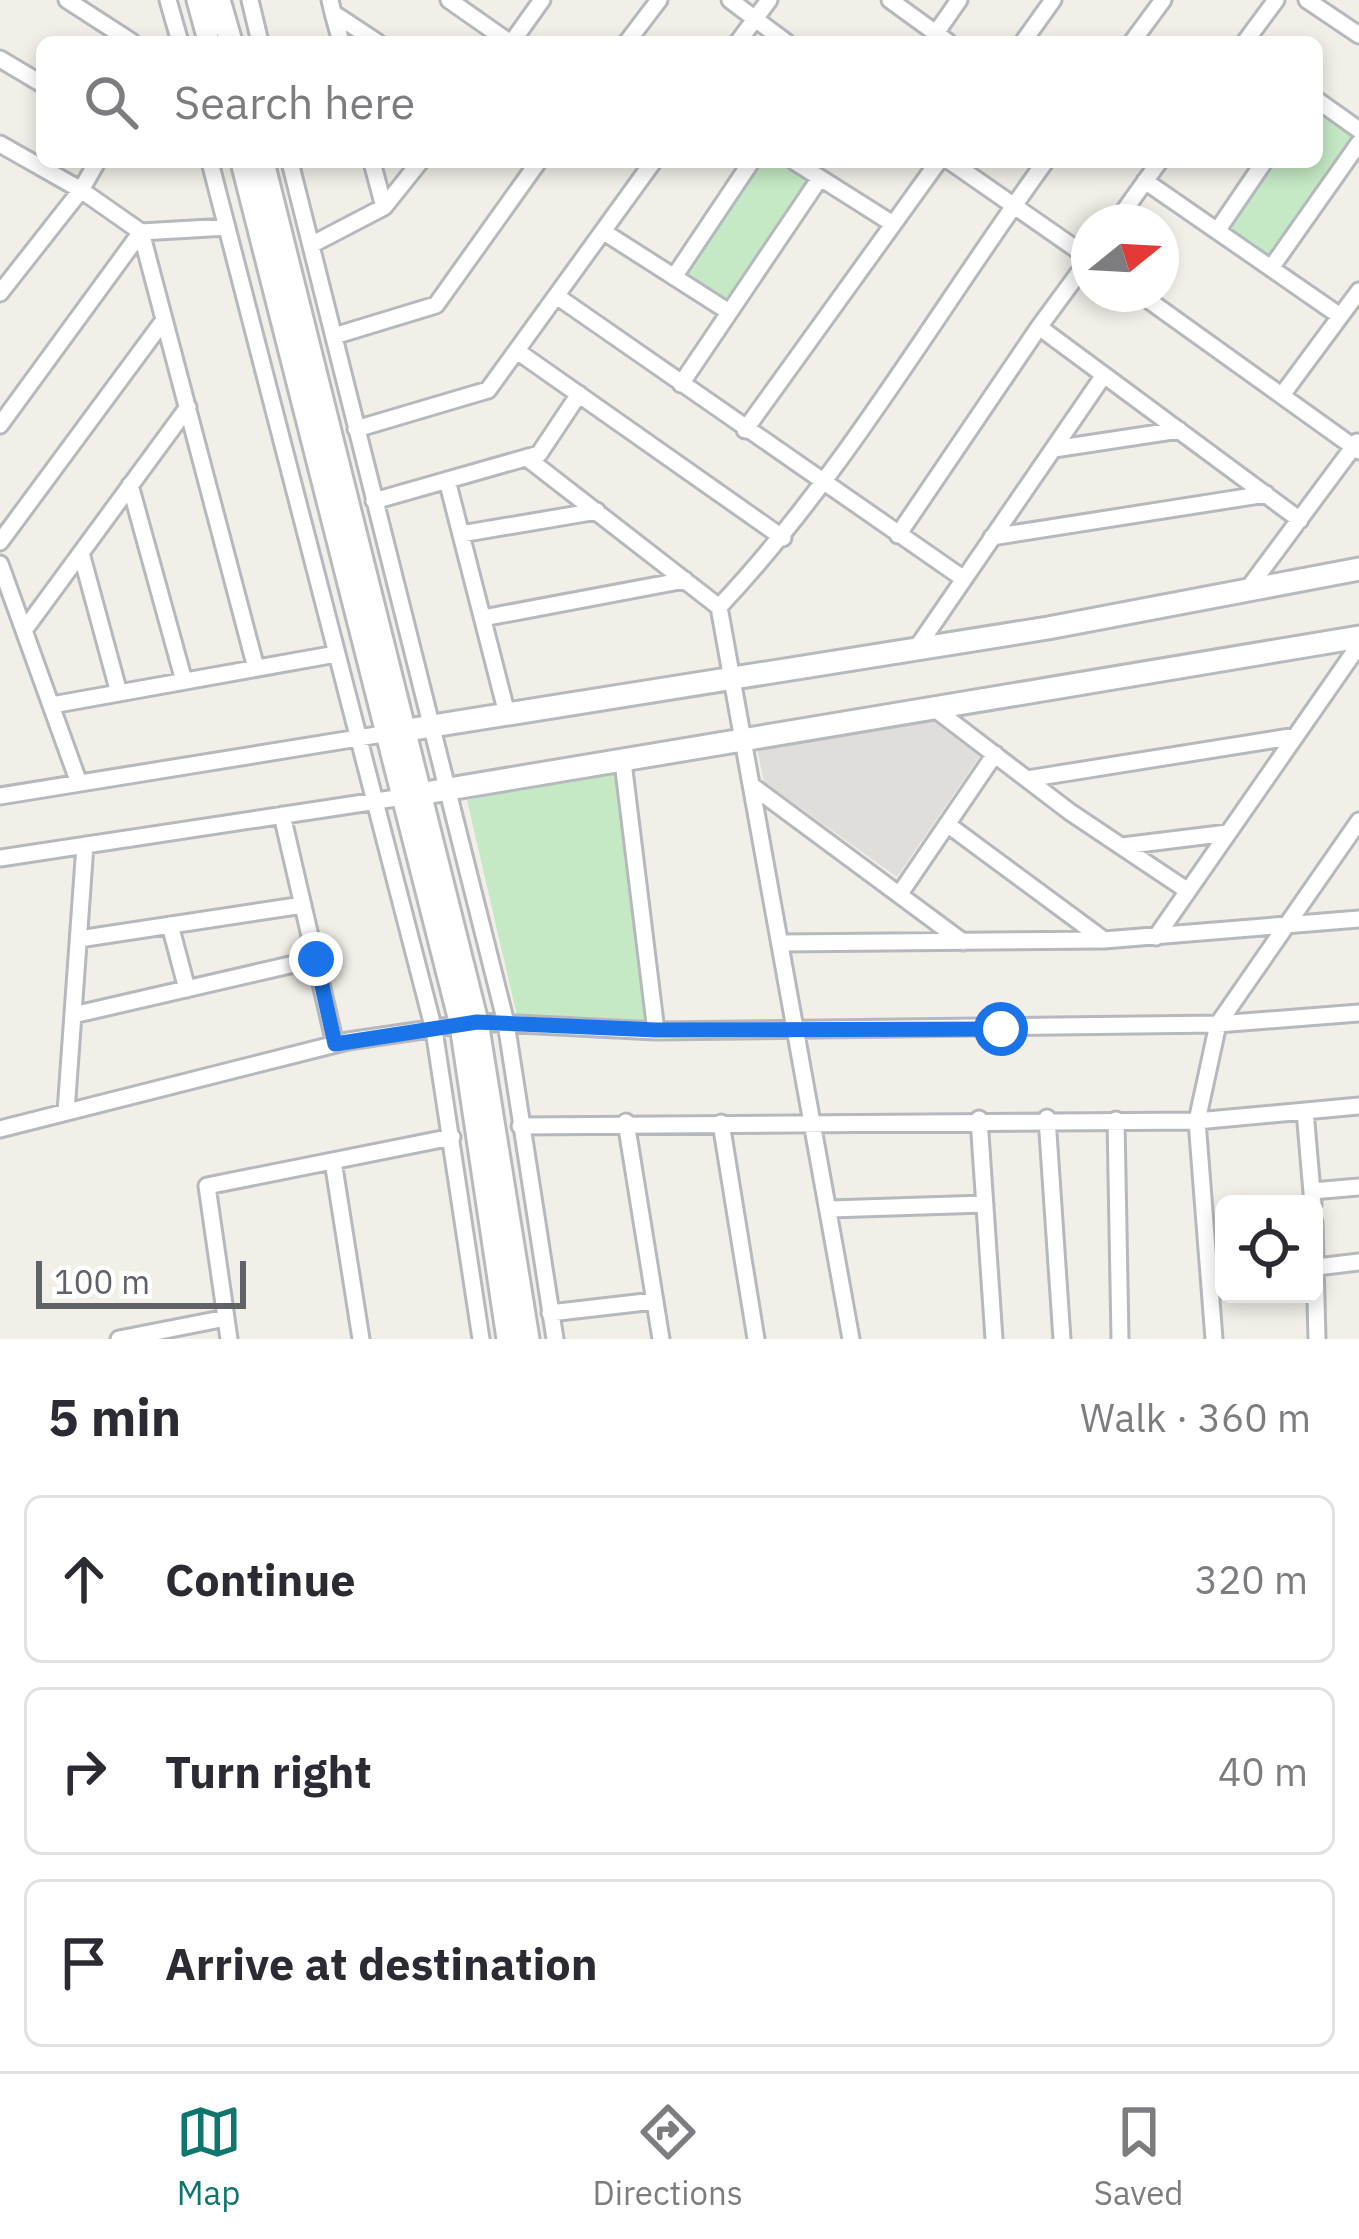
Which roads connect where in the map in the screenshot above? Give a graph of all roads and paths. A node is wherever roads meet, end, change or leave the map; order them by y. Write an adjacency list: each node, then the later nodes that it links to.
1 (68, 0): 17 (street)
2 (168, 0): 22 (street)
3 (198, 0): 23 (street)
4 (219, 0): 24 (street)
5 (250, 0): 25 (street)
6 (449, 0): 27 (street)
7 (542, 0): 28 (street)
8 (659, 0): 29 (street)
9 (730, 0): 19 (street)
10 (769, 0): 19 (street)
11 (890, 0): 32 (street)
12 (959, 0): 33 (street)
13 (1053, 0): 34 (street)
14 (1163, 0): 35 (street)
15 (1276, 0): 36 (street)
16 (1306, 0): 20 (street)
17 (82, 6): 21 (street)
18 (331, 7): 26 (street)
19 (755, 19): 30 (street); 31 (street)
20 (1359, 35)
21 (124, 36)
22 (178, 36)
23 (204, 36)
24 (229, 36)
25 (259, 36)
26 (369, 36)
27 (502, 36)
28 (515, 36)
29 (632, 36)
30 (742, 36)
31 (778, 36)
32 (939, 36)
33 (943, 36)
34 (1028, 36)
35 (1136, 36)
36 (1249, 36)
37 (0, 58): 38 (street)
38 (36, 80)
39 (1323, 104): 40 (street)
40 (1359, 130)
41 (1359, 143): 72 (street)
42 (3, 153): 61 (street)
43 (94, 168): 61 (street)
44 (212, 168): 66 (street)
45 (244, 168): 129 (street)
46 (263, 168): 129 (street)
47 (292, 168): 70 (street)
48 (374, 168): 64 (street)
49 (415, 168): 64 (street)
50 (534, 168): 83 (street)
51 (649, 168): 69 (street)
52 (747, 168): 73 (street)
53 (804, 168): 59 (street)
54 (934, 168): 65 (street)
55 (959, 168): 63 (street)
56 (1041, 168): 63 (street)
57 (1155, 168): 60 (street)
58 (1260, 168): 67 (street)
59 (820, 178): 65 (street); 78 (street)
60 (1145, 181): 62 (street); 67 (street)
61 (81, 190): 68 (street); 76 (street)
62 (1129, 204)
63 (1013, 206): 71 (street); 99 (street)
64 (384, 207): 70 (street)
65 (893, 224): 92 (street)
66 (227, 227): 68 (street); 120 (street)
67 (1216, 231): 72 (street)
68 (142, 232): 81 (street); 90 (street)
69 (604, 232): 73 (street); 77 (street)
70 (311, 244): 83 (street)
71 (1071, 246)
72 (1271, 268): 80 (street)
73 (674, 277): 78 (street)
74 (1071, 283): 82 (street)
75 (1359, 291): 80 (street)
76 (0, 292)
77 (558, 297): 84 (street); 86 (street)
78 (729, 312): 86 (street)
79 (1165, 312): 88 (street)
80 (1340, 316): 88 (street)
81 (164, 320): 89 (street); 108 (street)
82 (1039, 327): 85 (street); 105 (street)
83 (334, 335): 91 (street)
84 (518, 351): 87 (street); 91 (street)
85 (1104, 375): 93 (street); 95 (street)
86 (681, 384): 92 (street)
87 (579, 394): 96 (street); 107 (street)
88 (1282, 395): 94 (street)
89 (188, 407): 98 (street); 121 (street)
90 (0, 425)
91 (356, 429): 101 (street)
92 (745, 430): 99 (street)
93 (1179, 430): 95 (street); 100 (street)
94 (1357, 446): 103 (street)
95 (1054, 449): 106 (street)
96 (527, 458): 97 (street); 102 (street)
97 (447, 480): 101 (street); 104 (street)
98 (130, 485): 109 (street); 123 (street)
99 (823, 485): 105 (street); 107 (street)
100 (1266, 494): 103 (street); 106 (street)
101 (374, 500): 128 (street)
102 (597, 511): 104 (street); 113 (street)
103 (1300, 520): 114 (street)
104 (461, 534): 116 (street)
105 (898, 535): 112 (street)
106 (992, 537): 112 (street)
107 (783, 538): 115 (street)
108 (0, 542)
109 (81, 553): 117 (street); 124 (street)
110 (0, 564): 117 (street)
111 (1359, 569): 114 (street)
112 (964, 579): 119 (street)
113 (686, 580): 115 (street); 116 (street)
114 (1247, 590): 119 (street)
115 (719, 607): 122 (street)
116 (483, 618): 127 (street)
117 (25, 629): 125 (street)
118 (1359, 641): 126 (street); 130 (street)
119 (916, 649): 122 (street)
120 (336, 654): 121 (street); 131 (street)
121 (256, 668): 123 (street)
122 (729, 679): 127 (street); 132 (street)
123 (184, 681): 124 (street)
124 (119, 693): 125 (street)
125 (52, 705): 136 (street)
126 (935, 709): 132 (street); 133 (street)
127 (507, 714): 128 (street)
128 (432, 726): 129 (street); 138 (street)
129 (397, 731): 131 (street); 139 (street)
130 (1296, 736): 135 (street); 145 (street)
131 (358, 738): 136 (street); 141 (street)
132 (742, 742): 134 (street); 137 (street)
133 (995, 754): 135 (street); 144 (street)
134 (622, 762): 138 (street); 168 (street)
135 (1027, 779): 147 (street)
136 (79, 783): 140 (street)
137 (752, 785): 150 (street); 159 (street)
138 (447, 790): 139 (street); 164 (street)
139 (412, 795): 141 (street); 165 (street)
140 (0, 796)
141 (376, 802): 142 (street); 167 (street)
142 (282, 815): 146 (street); 151 (street)
143 (1359, 821): 154 (street)
144 (947, 824): 150 (street); 157 (street)
145 (1228, 833): 147 (street); 149 (street)
146 (85, 845): 148 (street); 156 (street)
147 (1122, 846): 149 (street)
148 (0, 858)
149 (1188, 891): 155 (street)
150 (902, 892): 158 (street)
151 (303, 905): 153 (street); 160 (street)
152 (1359, 919): 154 (street)
153 (170, 925): 156 (street); 161 (street)
154 (1281, 929): 155 (street); 166 (street)
155 (1156, 937): 157 (street)
156 (79, 939): 163 (street)
157 (1104, 940): 158 (street)
158 (963, 942): 159 (street)
159 (782, 943): 169 (street)
160 (316, 959): 161 (street); 170 (street)
161 (187, 989): 163 (street)
162 (1359, 1013): 166 (street)
163 (73, 1015): 173 (street)
164 (506, 1023): 165 (street); 168 (street); 181 (street)
165 (469, 1024): 167 (street); 200 (street); 201 (street)
166 (1218, 1024): 169 (street); 177 (street)
167 (434, 1030): 170 (street); 183 (street)
168 (656, 1030): 169 (street)
169 (798, 1030): 179 (street)
170 (335, 1044): 173 (street)
171 (1359, 1106): 172 (street)
172 (1305, 1111): 177 (street); 186 (street)
173 (66, 1112): 182 (street)
174 (1047, 1118): 175 (street); 176 (street); 207 (street)
175 (979, 1119): 179 (street); 188 (street)
176 (1116, 1120): 177 (street); 208 (street)
177 (1197, 1120): 209 (street)
178 (626, 1122): 180 (street); 181 (street); 192 (street)
179 (816, 1122): 180 (street); 189 (street)
180 (721, 1123): 204 (street)
181 (520, 1126): 194 (street)
182 (0, 1129)
183 (452, 1137): 184 (street); 199 (street)
184 (333, 1161): 195 (street); 198 (street)
185 (1359, 1187): 187 (street)
186 (1312, 1195)
187 (1321, 1195)
188 (985, 1204): 189 (street); 206 (street)
189 (830, 1209): 205 (street)
190 (1359, 1262): 191 (street)
191 (1323, 1266)
192 (654, 1300): 194 (street); 203 (street)
193 (1318, 1303): 210 (street)
194 (550, 1313): 202 (street)
195 (226, 1318): 196 (street); 197 (street)
196 (119, 1339)
197 (229, 1339)
198 (361, 1339)
199 (481, 1339)
200 (508, 1339)
201 (528, 1339)
202 (555, 1339)
203 (661, 1339)
204 (756, 1339)
205 (851, 1339)
206 (994, 1339)
207 (1062, 1339)
208 (1120, 1339)
209 (1214, 1339)
210 (1317, 1339)

